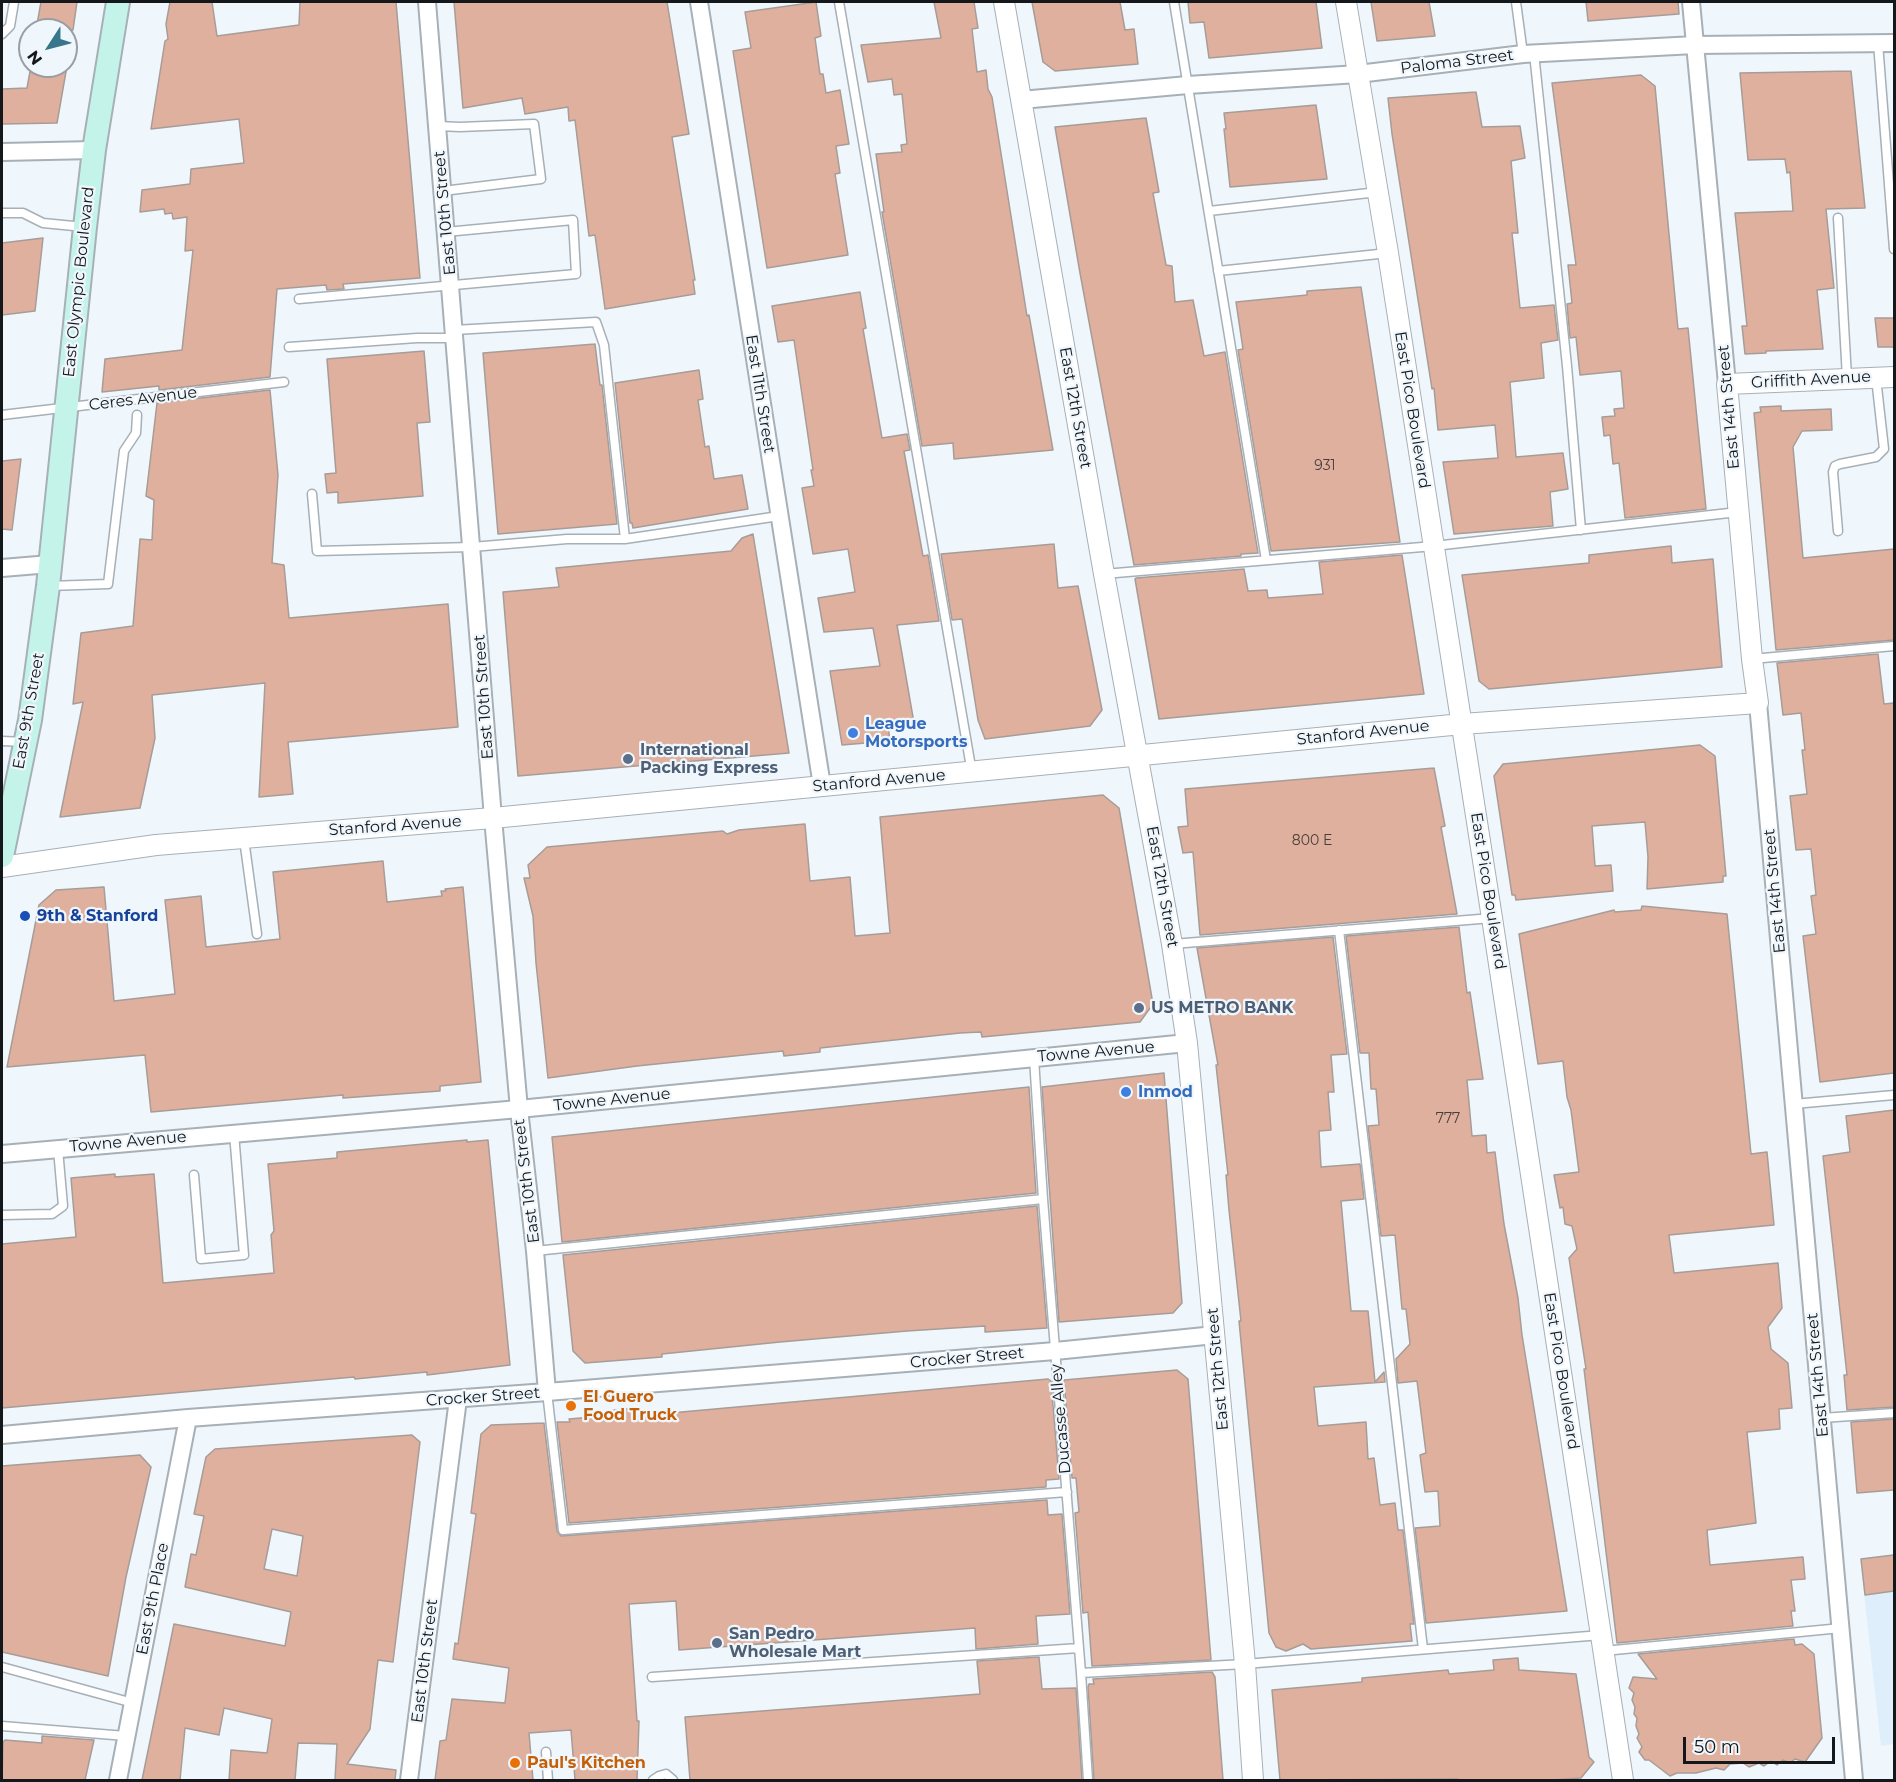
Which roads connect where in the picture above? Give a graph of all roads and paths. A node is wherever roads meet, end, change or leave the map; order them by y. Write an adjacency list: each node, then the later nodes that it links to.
1 (14, 2): 11 (lane)
2 (118, 2): 19 (main road, East Olympic Boulevard)
3 (427, 2): 18 (street, East 10th Street)
4 (699, 2): 44 (street, East 11th Street)
5 (839, 2): 61 (lane)
6 (1004, 2): 17 (street, East 12th Street)
7 (1174, 2): 16 (lane)
8 (1346, 2): 15 (street, East Pico Boulevard)
9 (1516, 2): 14 (lane)
10 (1691, 2): 13 (street, East 14th Street)
11 (2, 34)
12 (1886, 43): 13 (street, Paloma Street); 28 (lane)
13 (1695, 45): 14 (street, Paloma Street); 38 (street, East 14th Street)
14 (1528, 54): 15 (street, Paloma Street); 45 (lane)
15 (1358, 74): 16 (street, Paloma Street); 22 (street, East Pico Boulevard)
16 (1188, 85): 17 (street, Paloma Street); 23 (lane)
17 (1021, 100): 52 (street, East 12th Street)
18 (438, 126): 21 (street, East 10th Street); 21 (lane)
19 (94, 150): 20 (street); 26 (main road, East Olympic Boulevard)
20 (2, 152)
21 (443, 191): 27 (street, East 10th Street)
22 (1378, 192): 23 (lane); 29 (street, East Pico Boulevard)
23 (1209, 211): 30 (lane)
24 (2, 213): 26 (lane)
25 (1838, 218): 36 (lane)
26 (85, 227): 39 (main road, East Olympic Boulevard)
27 (446, 232): 31 (street, East 10th Street); 31 (lane)
28 (1894, 249)
29 (1388, 253): 30 (lane); 48 (street, East Pico Boulevard)
30 (1218, 271): 50 (lane)
31 (451, 286): 32 (lane); 33 (street, East 10th Street)
32 (299, 298)
33 (455, 334): 34 (lane); 47 (lane); 49 (street, East 10th Street)
34 (289, 347)
35 (1885, 377): 36 (street, Griffith Avenue); 46 (lane)
36 (1847, 378): 38 (street, Griffith Avenue)
37 (284, 382): 39 (lane, Ceres Avenue)
38 (1727, 384): 43 (street, East 14th Street)
39 (65, 409): 40 (lane, Ceres Avenue); 53 (main road, East Olympic Boulevard)
40 (2, 415)
41 (137, 415): 53 (lane)
42 (312, 494): 49 (lane)
43 (1738, 512): 45 (lane); 55 (street, East 14th Street)
44 (779, 516): 47 (lane); 62 (street, East 11th Street)
45 (1581, 530): 48 (lane)
46 (1838, 531)
47 (625, 539): 49 (lane)
48 (1434, 546): 50 (lane); 57 (street, East Pico Boulevard)
49 (472, 547): 63 (street, East 10th Street)
50 (1266, 560): 52 (lane)
51 (2, 568): 53 (street)
52 (1104, 574): 60 (street, East 12th Street)
53 (49, 575): 59 (main road, East 9th Street)
54 (1894, 646): 55 (lane)
55 (1752, 658): 56 (street, East 14th Street)
56 (1758, 703): 57 (street, Stanford Avenue); 74 (street, East 14th Street)
57 (1462, 724): 60 (street, Stanford Avenue); 67 (street, East Pico Boulevard)
58 (2, 741): 59 (lane)
59 (25, 742): 65 (main road, East 9th Street)
60 (1138, 755): 61 (street, Stanford Avenue); 70 (street, East 12th Street)
61 (972, 773): 62 (street, Stanford Avenue)
62 (822, 786): 63 (street, Stanford Avenue)
63 (493, 818): 64 (street, Stanford Avenue); 75 (street, East 10th Street)
64 (243, 837): 66 (street, Stanford Avenue); 69 (lane)
65 (2, 856)
66 (2, 867)
67 (1492, 918): 68 (lane); 93 (street, East Pico Boulevard)
68 (1339, 930): 70 (lane); 95 (lane)
69 (257, 934)
70 (1172, 944): 71 (street, East 12th Street)
71 (1187, 1043): 72 (street, Towne Avenue); 83 (street, East 12th Street)
72 (1034, 1058): 75 (street, Towne Avenue); 80 (lane, Ducasse Alley)
73 (1894, 1095): 74 (lane)
74 (1794, 1104): 89 (street, East 14th Street)
75 (519, 1109): 76 (street, Towne Avenue); 82 (street, East 10th Street)
76 (234, 1133): 77 (street, Towne Avenue); 79 (lane)
77 (58, 1149): 78 (street, Towne Avenue); 81 (lane)
78 (2, 1154)
79 (194, 1175)
80 (1043, 1198): 82 (lane); 84 (lane, Ducasse Alley)
81 (2, 1215)
82 (535, 1251): 85 (street, East 10th Street)
83 (1215, 1335): 84 (street, Crocker Street); 96 (street, East 12th Street)
84 (1055, 1351): 85 (street, Crocker Street); 91 (lane, Ducasse Alley)
85 (547, 1392): 86 (street, Crocker Street); 91 (lane)
86 (458, 1399): 88 (street, Crocker Street); 105 (street, East 10th Street)
87 (1894, 1413): 89 (lane)
88 (188, 1418): 90 (street, Crocker Street); 100 (street, East 9th Place)
89 (1822, 1418): 92 (street, East 14th Street)
90 (2, 1435)
91 (1066, 1492): 94 (lane, Ducasse Alley)
92 (1841, 1628): 93 (lane); 112 (street, East 14th Street)
93 (1602, 1643): 95 (lane); 111 (street, East Pico Boulevard)
94 (1079, 1648): 98 (lane, Ducasse Alley); 99 (lane)
95 (1423, 1649): 96 (lane)
96 (1245, 1664): 98 (lane); 110 (street, East 12th Street)
97 (2, 1667): 100 (lane)
98 (1081, 1673): 109 (lane, Ducasse Alley)
99 (652, 1677)
100 (133, 1703): 102 (street, East 9th Place)
101 (2, 1726): 102 (lane)
102 (126, 1736): 104 (street, East 9th Place)
103 (546, 1752): 106 (lane)
104 (117, 1780)
105 (409, 1780)
106 (548, 1780)
107 (653, 1780): 108 (lane)
108 (673, 1780)
109 (1088, 1780)
110 (1253, 1780)
111 (1623, 1780)
112 (1854, 1780)

